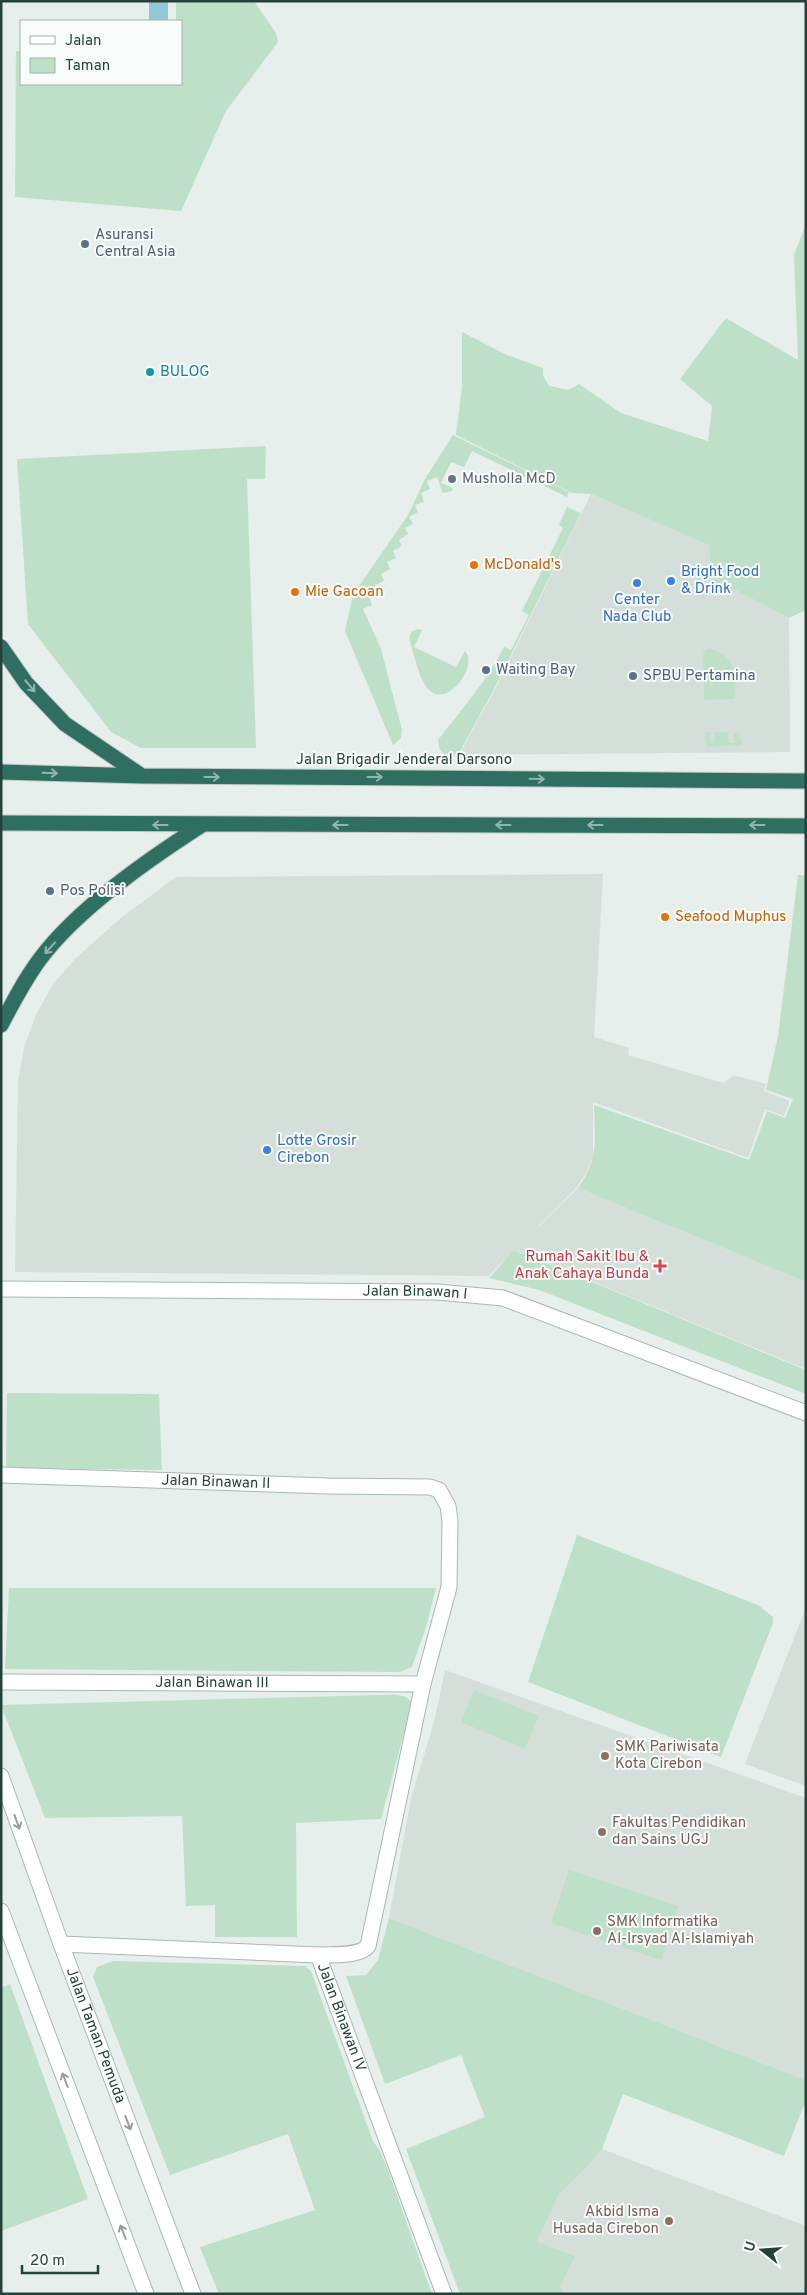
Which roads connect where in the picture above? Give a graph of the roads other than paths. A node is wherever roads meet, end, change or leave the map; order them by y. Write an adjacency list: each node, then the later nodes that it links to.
1 (1, 647): 3 (highway, one-way to 3)
2 (1, 772): 3 (highway, Jalan Brigadir Jenderal Darsono, one-way to 3)
3 (143, 776): 4 (highway, Jalan Brigadir Jenderal Darsono, one-way to 4)
4 (806, 781)
5 (1, 823): 6 (highway, one-way to 5)
6 (202, 825): 7 (highway, one-way to 6); 8 (highway, one-way to 8)
7 (806, 826)
8 (1, 1025)
9 (1, 1289): 10 (street, Jalan Binawan I)
10 (806, 1413)
11 (1, 1475): 13 (street, Jalan Binawan II)
12 (1, 1682): 13 (street, Jalan Binawan III)
13 (423, 1684): 17 (street)
14 (1, 1776): 16 (street, Jalan Taman Pemuda, one-way to 16)
15 (1, 1911): 18 (street, one-way to 15)
16 (61, 1944): 17 (street, Jalan Binawan IV); 19 (street, Jalan Taman Pemuda, one-way to 19)
17 (318, 1955): 20 (street, Jalan Binawan IV)
18 (146, 2294)
19 (192, 2294)
20 (444, 2294)

